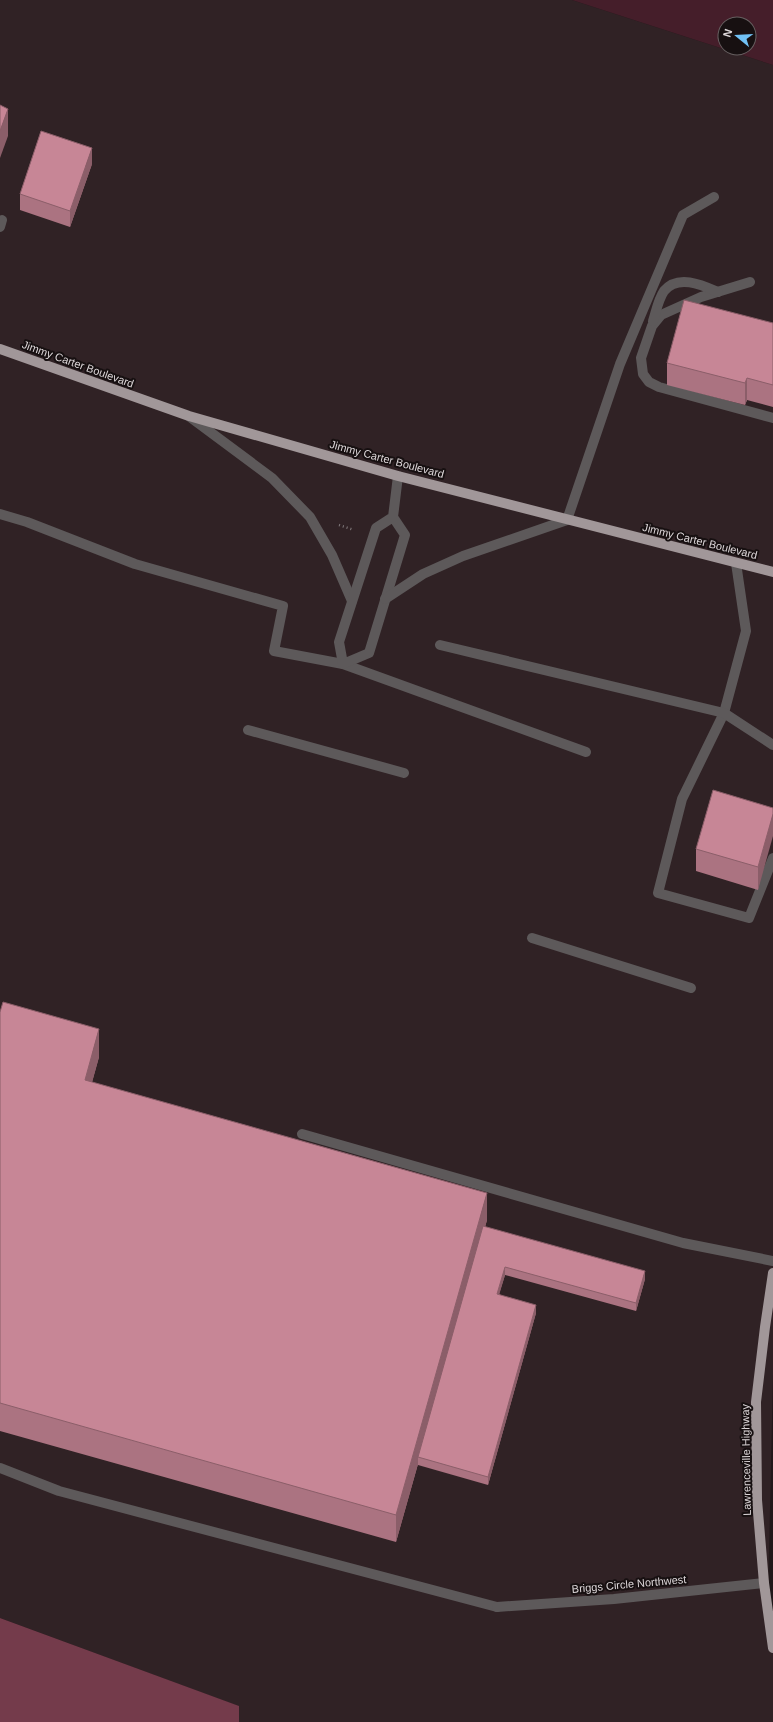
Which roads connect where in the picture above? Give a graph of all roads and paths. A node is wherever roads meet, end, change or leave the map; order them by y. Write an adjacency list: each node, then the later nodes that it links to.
1 (714, 197): 11 (street)
2 (750, 282): 3 (street)
3 (718, 292): 4 (street); 4 (street)
4 (652, 326): 7 (street)
5 (0, 349): 6 (main road, Jimmy Carter Boulevard)
6 (189, 416): 8 (main road, Jimmy Carter Boulevard); 15 (street)
7 (773, 418)
8 (398, 476): 10 (street); 11 (main road, Jimmy Carter Boulevard)
9 (0, 514): 17 (street)
10 (393, 517): 14 (street); 15 (street)
11 (567, 520): 12 (main road, Jimmy Carter Boulevard); 14 (street)
12 (736, 563): 13 (main road, Jimmy Carter Boulevard); 18 (street)
13 (773, 572)
14 (386, 599): 17 (street)
15 (352, 601): 17 (street)
16 (440, 645): 18 (street)
17 (343, 664): 21 (street)
18 (724, 713): 20 (street); 23 (street)
19 (248, 730): 22 (street)
20 (773, 745)
21 (586, 752)
22 (404, 773)
23 (773, 858)
24 (532, 938): 25 (street)
25 (690, 988)
26 (302, 1134): 27 (street)
27 (773, 1261)
28 (773, 1272): 30 (main road, Lawrenceville Highway)
29 (0, 1468): 30 (street, Briggs Circle Northwest)
30 (764, 1583): 31 (main road, Lawrenceville Highway)
31 (773, 1648)

